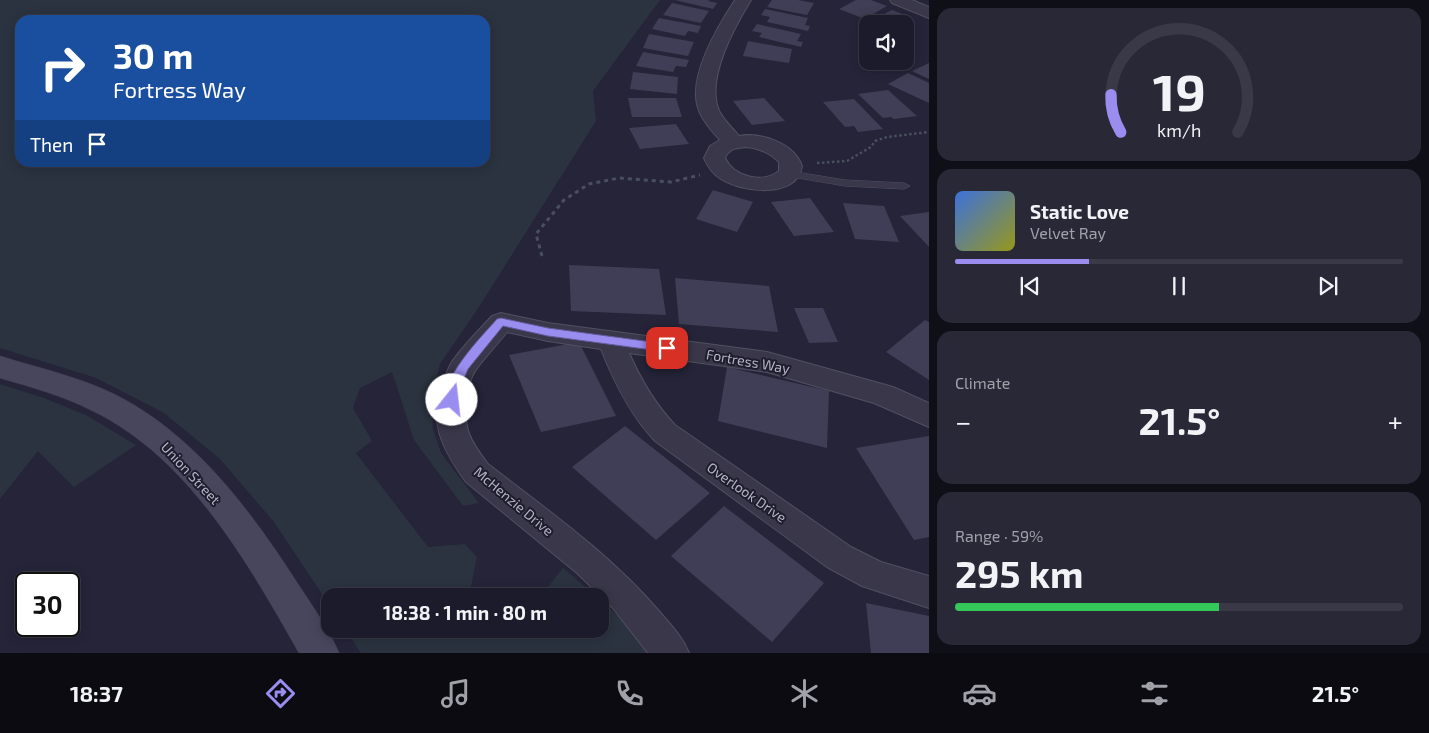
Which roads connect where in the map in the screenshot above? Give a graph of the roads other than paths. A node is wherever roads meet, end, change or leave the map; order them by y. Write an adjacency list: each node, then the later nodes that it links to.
1 (743, 0): 4 (street)
2 (898, 0): 3 (street)
3 (929, 13)
4 (733, 142): 5 (street); 5 (street)
5 (791, 170): 6 (lane)
6 (904, 186)
7 (501, 322): 8 (street, Fortress Way); 13 (street, McHenzie Drive)
8 (611, 341): 10 (street, Fortress Way); 11 (street, Overlook Drive)
9 (0, 367): 12 (street, Union Street)
10 (929, 416)
11 (929, 592)
12 (320, 653)
13 (672, 653)

